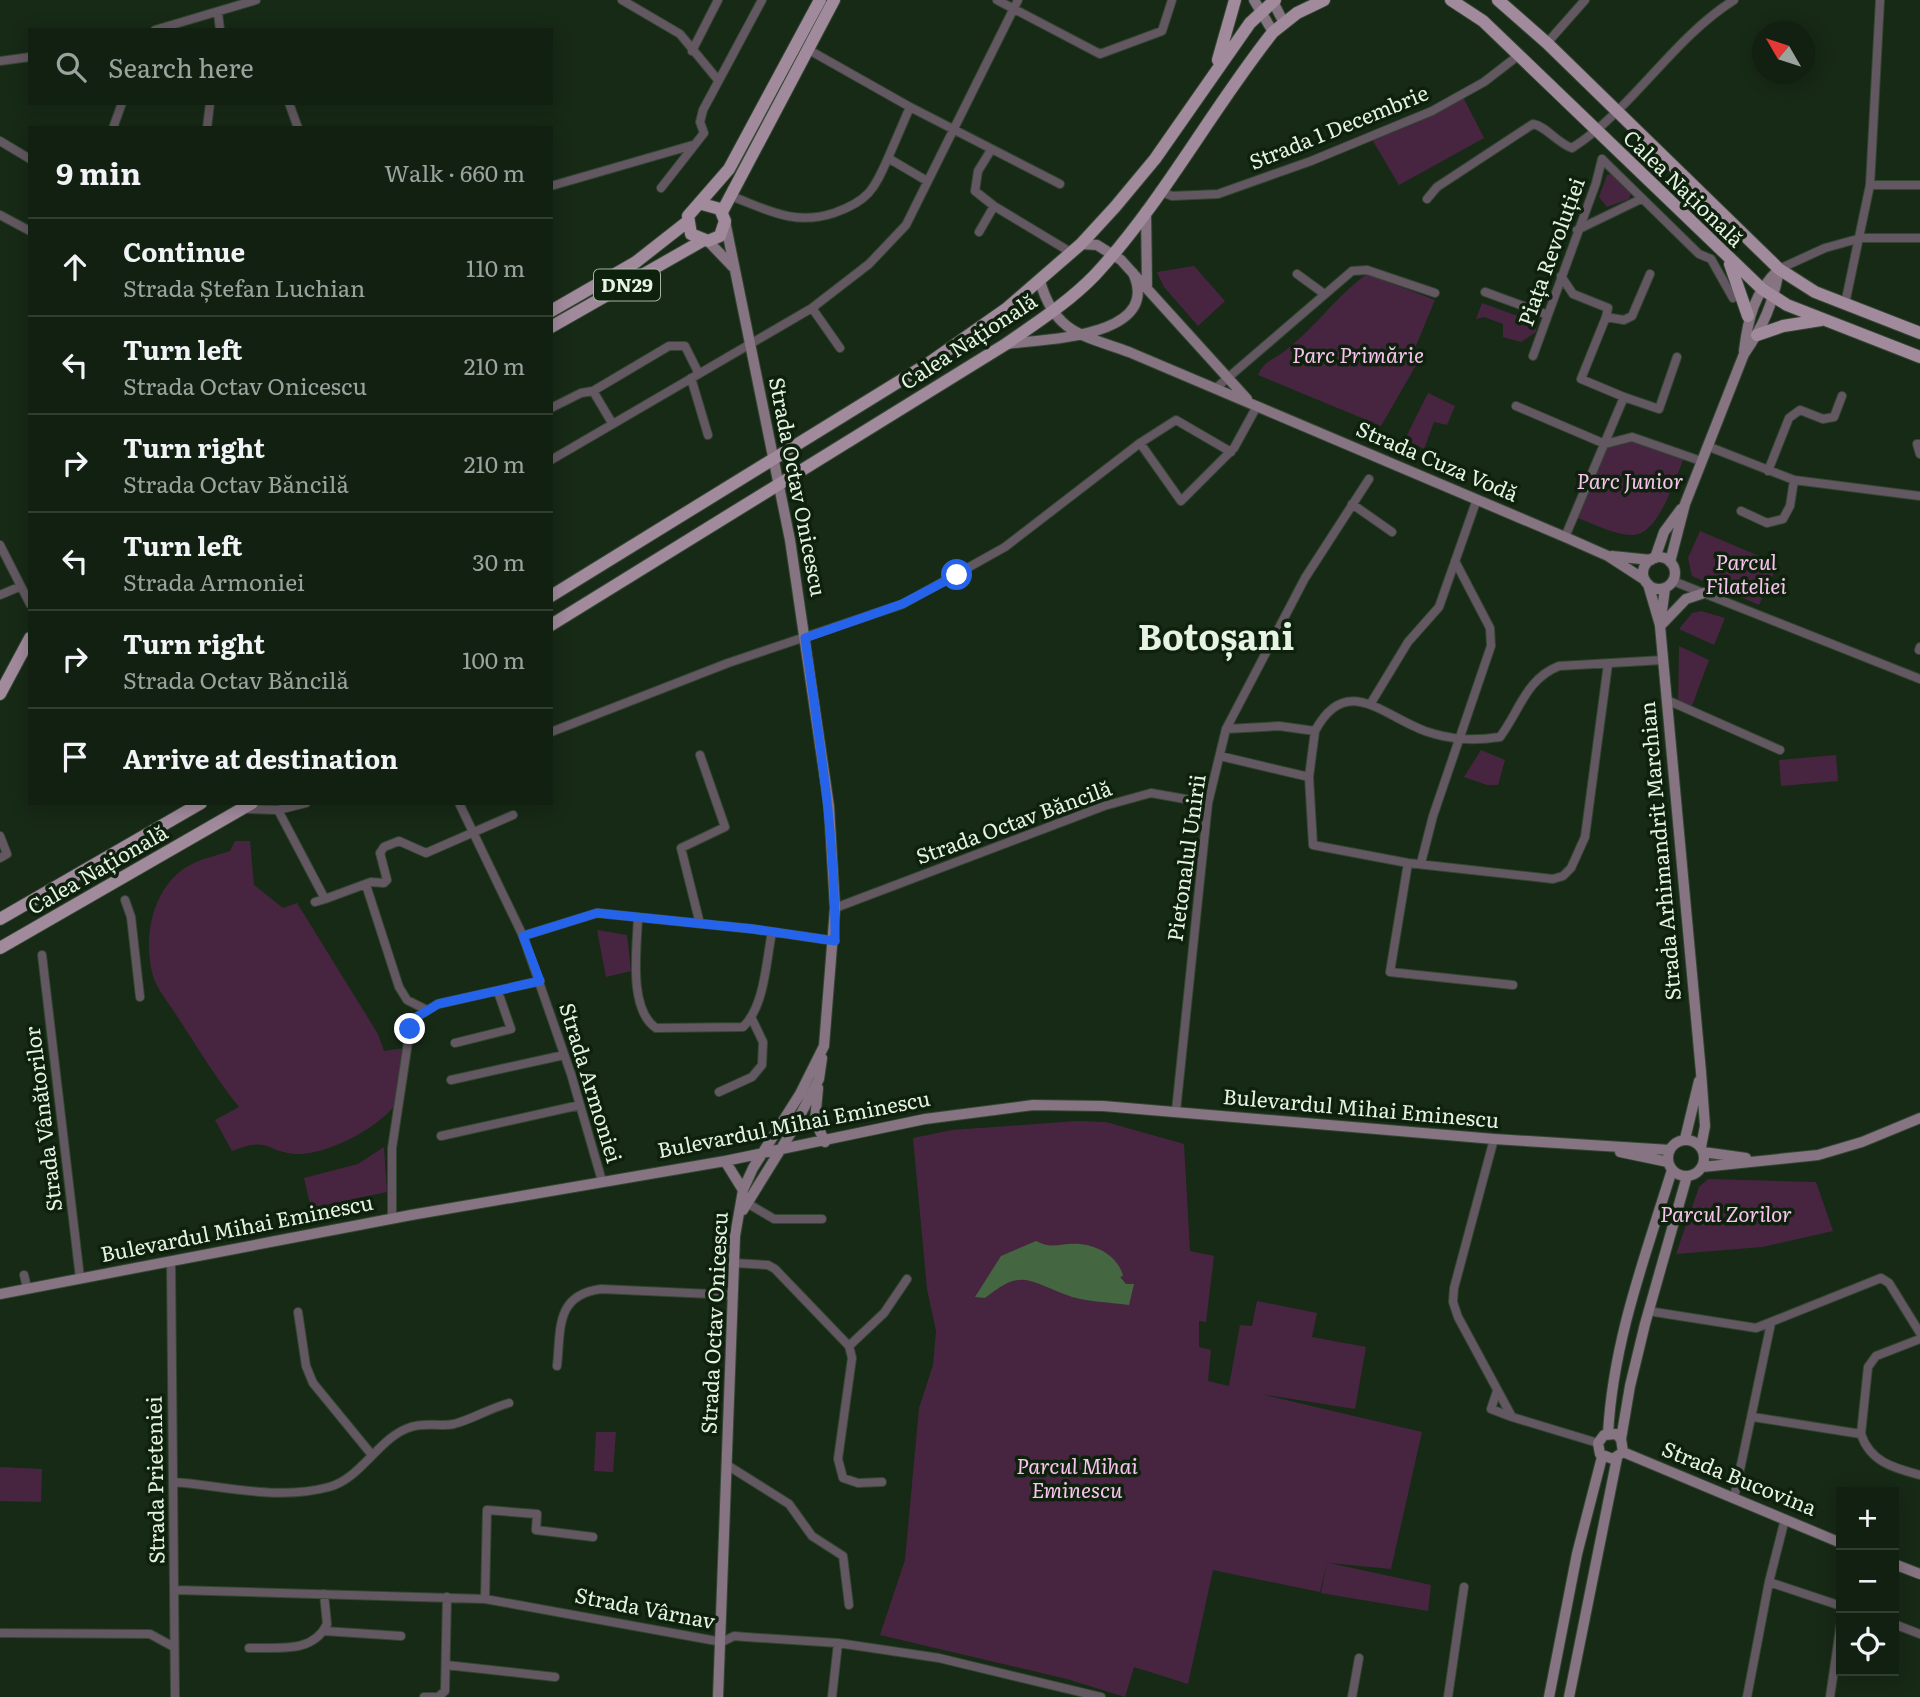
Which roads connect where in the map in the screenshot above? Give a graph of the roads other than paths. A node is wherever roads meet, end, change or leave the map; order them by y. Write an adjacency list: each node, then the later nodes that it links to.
1 (256, 0): 19 (street)
2 (622, 0): 26 (street)
3 (718, 0): 26 (street)
4 (762, 0): 31 (street)
5 (820, 0): 57 (main road, DN29)
6 (834, 0): 25 (main road, DN29)
7 (997, 0): 17 (street)
8 (1172, 0): 17 (street)
9 (1235, 0): 30 (main road)
10 (1324, 0): 20 (main road, Calea Națională)
11 (1451, 0): 27 (main road, Calea Națională)
12 (1498, 0): 24 (main road, Calea Națională)
13 (1585, 0): 24 (street)
14 (1880, 0): 50 (street)
15 (1273, 1): 18 (main road, Calea Națională); 20 (main road)
16 (1732, 1): 36 (street)
17 (1016, 4): 40 (street)
18 (1257, 6): 23 (main road); 30 (main road, Calea Națională)
19 (218, 13): 21 (street); 22 (street)
20 (1284, 23): 23 (main road, Calea Națională)
21 (162, 28)
22 (220, 28)
23 (1273, 32): 53 (main road, Calea Națională)
24 (1547, 43): 36 (main road, Calea Națională)
25 (809, 50): 35 (street); 54 (main road, DN29)
26 (692, 51): 31 (street)
27 (1519, 55): 41 (main road, Calea Națională); 53 (street, Strada 1 Decembrie)
28 (28, 57): 29 (street)
29 (0, 61)
30 (1214, 73): 69 (main road, Calea Națională)
31 (718, 80): 43 (street)
32 (121, 105): 37 (street)
33 (210, 105): 38 (street)
34 (290, 105): 39 (street)
35 (910, 107): 40 (street); 46 (street)
36 (1619, 112): 41 (street); 73 (main road, Calea Națională)
37 (114, 126)
38 (207, 126)
39 (297, 126)
40 (952, 130): 44 (street); 47 (street)
41 (1597, 132): 55 (street); 71 (main road, Calea Națională)
42 (0, 141): 45 (street)
43 (694, 145): 49 (street); 52 (street)
44 (990, 150): 48 (street); 58 (street)
45 (28, 158)
46 (888, 158): 47 (street); 54 (street)
47 (927, 181): 87 (street)
48 (1060, 184)
49 (553, 185)
50 (1870, 185): 51 (street); 66 (street)
51 (1920, 185)
52 (661, 188)
53 (1159, 191): 59 (main road, Calea Națională)
54 (731, 196): 61 (main road, DN29)
55 (1427, 199)
56 (1641, 199): 64 (street); 64 (street, Piața Revoluției); 84 (street)
57 (702, 204): 61 (main road); 62 (main road, DN29)
58 (994, 206): 65 (street); 69 (street)
59 (1146, 210): 70 (main road, Calea Națională); 79 (main road)
60 (0, 215): 63 (street)
61 (723, 216): 68 (main road, DN29); 72 (main road, Strada Octav Onicescu)
62 (687, 222): 68 (main road); 88 (main road, DN29)
63 (28, 230)
64 (1577, 230): 77 (street, Piața Revoluției)
65 (979, 232)
66 (1861, 238): 67 (street); 73 (street); 86 (street)
67 (1920, 238)
68 (705, 241): 72 (main road); 94 (main road, DN29)
69 (1077, 249): 70 (main road, Strada Cuza Vodă); 78 (main road, Calea Națională)
70 (1113, 253): 74 (main road, Strada Cuza Vodă); 89 (main road, Calea Națională)
71 (1724, 255): 80 (main road, Calea Națională); 91 (main road)
72 (734, 269): 99 (main road, Strada Octav Onicescu)
73 (1779, 269): 80 (main road); 85 (main road); 86 (main road, Calea Națională)
74 (1132, 271): 79 (main road, Strada Cuza Vodă); 96 (main road)
75 (1297, 274): 82 (street)
76 (1650, 274): 92 (street)
77 (1561, 276): 90 (street, Piața Revoluției); 92 (street)
78 (1040, 281): 89 (main road, Strada Cuza Vodă); 121 (main road, Calea Națională)
79 (1147, 285): 106 (main road, Strada Cuza Vodă)
80 (1762, 289): 85 (main road, Calea Națională); 91 (main road)
81 (1485, 292): 90 (street)
82 (1324, 293): 83 (street); 106 (street)
83 (1435, 293)
84 (1732, 298)
85 (1775, 298): 93 (main road, Calea Națională); 97 (main road)
86 (1844, 304): 95 (main road, Calea Națională)
87 (812, 308): 99 (street); 100 (street)
88 (553, 310)
89 (1052, 311): 96 (main road, Strada Cuza Vodă); 98 (main road, Calea Națională)
90 (1548, 315): 102 (street, Piața Revoluției)
91 (1748, 316): 101 (main road)
92 (1606, 317): 109 (street)
93 (1825, 320): 97 (main road); 104 (main road, Calea Națională)
94 (553, 326)
95 (1920, 333)
96 (1076, 334): 98 (main road); 106 (main road, Strada Cuza Vodă)
97 (1757, 335): 101 (main road)
98 (1006, 344): 127 (main road, Calea Națională)
99 (750, 345): 105 (street); 121 (main road, Strada Octav Onicescu)
100 (840, 348)
101 (1744, 354): 118 (main road)
102 (1533, 356)
103 (1677, 357): 109 (street)
104 (1920, 357)
105 (694, 375): 107 (street); 113 (street); 114 (street)
106 (1233, 386): 110 (main road, Strada Cuza Vodă)
107 (593, 391): 112 (street); 113 (street)
108 (1842, 396): 124 (street)
109 (1624, 397): 116 (street)
110 (1254, 404): 119 (street); 129 (main road, Strada Cuza Vodă)
111 (1516, 406): 116 (street)
112 (553, 407)
113 (612, 423): 122 (street)
114 (708, 435)
115 (1140, 443): 119 (street); 119 (street); 149 (street)
116 (1605, 444): 123 (street); 134 (street)
117 (1920, 444): 120 (street)
118 (1706, 446): 123 (main road); 124 (street)
119 (1231, 452)
120 (1920, 454)
121 (774, 457): 127 (main road, Strada Octav Onicescu); 145 (main road, Calea Națională)
122 (553, 459)
123 (1701, 461): 131 (main road)
124 (1768, 471): 126 (street)
125 (1369, 479): 130 (street, Pietonalul Unirii)
126 (1794, 480): 128 (street); 132 (street)
127 (780, 482): 147 (main road, Calea Națională); 149 (main road, Strada Octav Onicescu)
128 (1920, 496)
129 (1477, 499): 134 (main road, Strada Cuza Vodă); 138 (street)
130 (1352, 504): 133 (street); 157 (street, Pietonalul Unirii)
131 (1685, 504): 137 (main road); 139 (main road)
132 (1741, 511)
133 (1392, 532)
134 (1565, 537): 136 (main road, Strada Cuza Vodă)
135 (0, 545): 142 (street)
136 (1608, 556): 137 (main road, Strada Cuza Vodă); 140 (main road, Strada Cuza Vodă)
137 (1653, 559): 139 (main road); 140 (main road)
138 (1455, 561): 156 (street); 160 (street)
139 (1670, 562): 141 (main road)
140 (1646, 582): 141 (main road); 148 (main road, Strada Arhimandrit Marchian)
141 (1669, 585): 143 (street); 148 (main road, Strada Arhimandrit Marchian)
142 (19, 587): 144 (street); 146 (street)
143 (1704, 593): 148 (main road); 153 (street)
144 (0, 595)
145 (553, 595)
146 (28, 601)
147 (553, 624)
148 (1660, 626): 151 (main road, Strada Arhimandrit Marchian)
149 (805, 638): 158 (street); 181 (main road, Strada Octav Onicescu)
150 (28, 642): 154 (main road)
151 (1663, 660): 152 (street); 155 (main road, Strada Arhimandrit Marchian)
152 (1608, 664): 160 (street); 176 (street)
153 (1920, 679)
154 (0, 693)
155 (1667, 700): 161 (street); 199 (main road, Strada Arhimandrit Marchian)
156 (1371, 704): 159 (street); 160 (street)
157 (1226, 729): 159 (street); 163 (street, Pietonalul Unirii)
158 (553, 731)
159 (1315, 731): 164 (street)
160 (1459, 740): 176 (street)
161 (1780, 750)
162 (700, 755): 184 (street)
163 (1220, 756): 164 (street); 165 (street, Pietonalul Unirii)
164 (1309, 777): 175 (street)
165 (1208, 803): 181 (street, Strada Octav Băncilă); 204 (street, Pietonalul Unirii)
166 (198, 805): 183 (main road, Calea Națională)
167 (298, 805): 170 (street)
168 (460, 805): 172 (street, Strada Armoniei)
169 (247, 806): 170 (street); 188 (main road, Calea Națională)
170 (278, 810): 178 (street)
171 (513, 815): 172 (street)
172 (473, 831): 177 (street); 186 (street, Strada Armoniei)
173 (0, 836): 174 (street)
174 (0, 858)
175 (1408, 863): 176 (street); 191 (street)
176 (1421, 863)
177 (366, 885): 178 (street); 194 (street)
178 (325, 899): 180 (street)
179 (125, 900): 193 (street)
180 (315, 902)
181 (835, 908): 187 (main road, Strada Octav Onicescu)
182 (638, 917): 184 (street); 186 (street); 195 (street)
183 (0, 919)
184 (700, 924): 185 (street)
185 (772, 932): 187 (street); 195 (street)
186 (523, 936): 190 (street, Strada Armoniei)
187 (835, 941): 197 (main road, Strada Octav Onicescu)
188 (0, 948)
189 (42, 955): 229 (street, Strada Vânătorilor)
190 (540, 981): 192 (street); 198 (street, Strada Armoniei)
191 (1513, 985)
192 (498, 992): 194 (street); 196 (street)
193 (140, 996)
194 (425, 1009): 223 (street)
195 (752, 1018): 202 (street)
196 (455, 1043)
197 (824, 1046): 200 (main road); 214 (main road, Strada Octav Onicescu)
198 (564, 1055): 201 (street); 203 (street, Strada Armoniei)
199 (1701, 1072): 208 (main road, Strada Arhimandrit Marchian); 212 (main road, Strada Arhimandrit Marchian)
200 (819, 1079): 209 (main road); 211 (main road)
201 (451, 1080)
202 (719, 1092)
203 (580, 1105): 206 (street); 220 (street, Strada Armoniei)
204 (1176, 1111): 207 (main road, Bulevardul Mihai Eminescu); 209 (main road, Bulevardul Mihai Eminescu)
205 (1920, 1118): 216 (main road)
206 (441, 1136)
207 (1494, 1139): 210 (main road, Bulevardul Mihai Eminescu); 241 (street)
208 (1685, 1139): 212 (main road); 213 (main road)
209 (825, 1142): 211 (main road, Bulevardul Mihai Eminescu)
210 (1603, 1147): 213 (main road, Bulevardul Mihai Eminescu); 217 (main road, Bulevardul Mihai Eminescu)
211 (783, 1148): 214 (main road, Bulevardul Mihai Eminescu); 222 (main road)
212 (1702, 1149): 216 (main road); 218 (main road)
213 (1670, 1150): 217 (main road)
214 (762, 1152): 215 (main road, Bulevardul Mihai Eminescu); 221 (main road, Strada Octav Onicescu)
215 (726, 1161): 220 (main road, Bulevardul Mihai Eminescu); 221 (main road)
216 (1763, 1161): 218 (main road)
217 (1670, 1166): 219 (main road); 245 (main road)
218 (1702, 1167): 219 (main road)
219 (1688, 1176): 234 (main road)
220 (602, 1181): 223 (main road, Bulevardul Mihai Eminescu)
221 (743, 1191): 224 (main road, Strada Octav Onicescu)
222 (747, 1203): 224 (main road); 225 (street)
223 (392, 1219): 226 (main road, Bulevardul Mihai Eminescu)
224 (739, 1219): 227 (main road, Strada Octav Onicescu)
225 (822, 1219)
226 (171, 1263): 229 (main road, Bulevardul Mihai Eminescu); 254 (street, Strada Prieteniei)
227 (734, 1263): 233 (main road, Strada Octav Onicescu); 239 (street)
228 (24, 1275): 231 (street)
229 (80, 1278): 231 (main road, Bulevardul Mihai Eminescu)
230 (907, 1279): 239 (street)
231 (27, 1288): 232 (main road, Bulevardul Mihai Eminescu)
232 (0, 1294)
233 (733, 1295): 240 (street); 252 (main road, Strada Octav Onicescu)
234 (1648, 1311): 236 (street); 247 (main road)
235 (298, 1312): 249 (street)
236 (1770, 1323): 237 (street); 244 (street)
237 (1920, 1333)
238 (1920, 1339): 246 (street)
239 (849, 1346): 255 (street)
240 (557, 1366)
241 (1497, 1391): 243 (street); 243 (street)
242 (509, 1403): 249 (street)
243 (1512, 1417): 248 (street)
244 (1753, 1417): 246 (street); 256 (street)
245 (1608, 1433): 247 (main road); 248 (main road)
246 (1861, 1434): 253 (street)
247 (1621, 1439): 250 (main road)
248 (1598, 1443): 251 (main road)
249 (372, 1455): 254 (street)
250 (1620, 1455): 251 (main road, Strada Bucovina); 256 (main road, Strada Bucovina); 291 (main road)
251 (1602, 1457): 290 (main road)
252 (727, 1465): 269 (street); 275 (main road, Strada Octav Onicescu)
253 (1920, 1475)
254 (174, 1482): 264 (street, Strada Prieteniei)
255 (883, 1482)
256 (1734, 1498): 257 (main road, Strada Bucovina)
257 (1785, 1519): 259 (main road, Strada Bucovina); 262 (street)
258 (593, 1537): 267 (street)
259 (1836, 1541)
260 (1899, 1566): 261 (main road)
261 (1920, 1574)
262 (1769, 1582): 268 (street); 292 (street)
263 (1464, 1587): 289 (street)
264 (176, 1590): 265 (street, Strada Vârnav); 277 (street, Strada Prieteniei)
265 (324, 1594): 266 (street, Strada Vârnav); 271 (street)
266 (447, 1597): 267 (street, Strada Vârnav); 281 (street)
267 (485, 1599): 275 (street, Strada Vârnav)
268 (1836, 1604)
269 (849, 1605)
270 (1899, 1626): 273 (street)
271 (324, 1631): 274 (street); 278 (street)
272 (0, 1633): 277 (street)
273 (1920, 1634)
274 (401, 1636)
275 (722, 1642): 276 (street, Strada Vârnav); 286 (main road, Strada Octav Onicescu)
276 (838, 1643): 283 (street, Strada Vârnav); 287 (street)
277 (172, 1646): 284 (street, Strada Prieteniei)
278 (249, 1647)
279 (1836, 1656): 293 (street)
280 (1359, 1658): 288 (street)
281 (446, 1665): 282 (street); 285 (street)
282 (555, 1677)
283 (1097, 1696)
284 (175, 1697)
285 (424, 1697)
286 (718, 1697)
287 (832, 1697)
288 (1352, 1697)
289 (1448, 1697)
290 (1549, 1697)
291 (1569, 1697)
292 (1746, 1697)
293 (1830, 1697)

